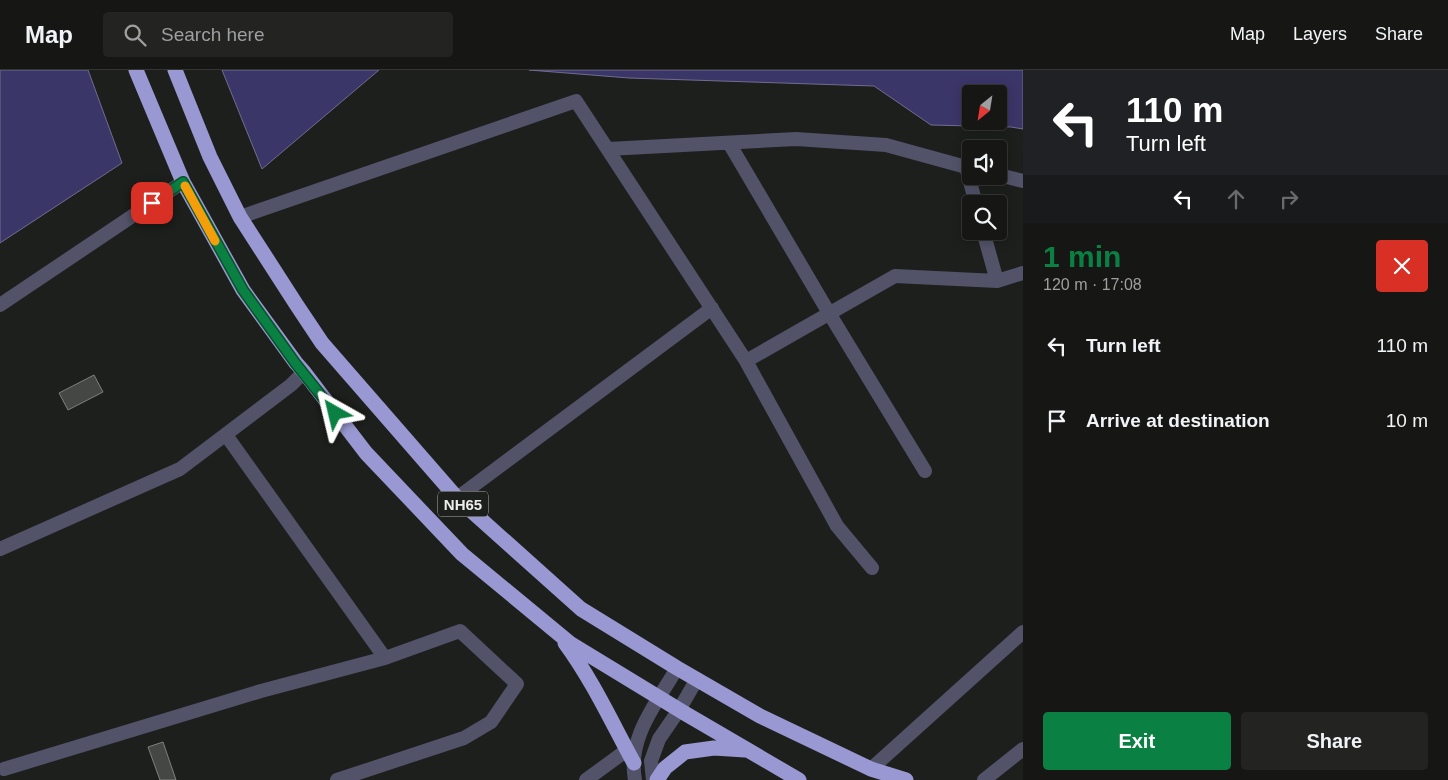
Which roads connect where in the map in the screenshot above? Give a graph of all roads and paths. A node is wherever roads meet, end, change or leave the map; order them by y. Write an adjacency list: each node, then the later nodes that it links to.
1 (136, 70): 8 (highway, NH65)
2 (175, 70): 9 (highway, NH65)
3 (730, 143): 4 (street); 5 (street); 15 (street)
4 (608, 149): 9 (street); 14 (street)
5 (962, 166)
6 (1007, 177): 7 (street)
7 (1023, 181)
8 (183, 182): 13 (street); 17 (highway, NH65)
9 (240, 217): 20 (highway, NH65)
10 (986, 240): 12 (street)
11 (1023, 273): 12 (street)
12 (997, 281): 15 (street)
13 (0, 305)
14 (712, 308): 16 (street); 20 (street)
15 (829, 313): 16 (street); 19 (street)
16 (746, 361): 22 (street)
17 (304, 372): 18 (street); 24 (highway, NH65)
18 (226, 435): 21 (street); 25 (street)
19 (925, 470)
20 (457, 498): 26 (highway, NH65)
21 (0, 549)
22 (872, 568)
23 (1023, 632): 34 (street)
24 (558, 633): 28 (highway, NH65); 32 (highway)
25 (385, 658): 33 (street); 35 (street)
26 (678, 668): 27 (highway, NH65); 28 (street)
27 (697, 679): 29 (street); 34 (highway, NH65)
28 (660, 698): 29 (highway, NH65); 32 (street)
29 (679, 710): 31 (highway, NH65); 38 (street)
30 (1023, 749): 42 (street)
31 (749, 751): 39 (highway); 40 (highway, NH65)
32 (631, 757): 36 (street); 37 (street)
33 (1, 768)
34 (871, 769): 41 (highway, NH65)
35 (337, 780)
36 (586, 780)
37 (635, 780)
38 (653, 780)
39 (657, 780)
40 (799, 780)
41 (906, 780)
42 (984, 780)

